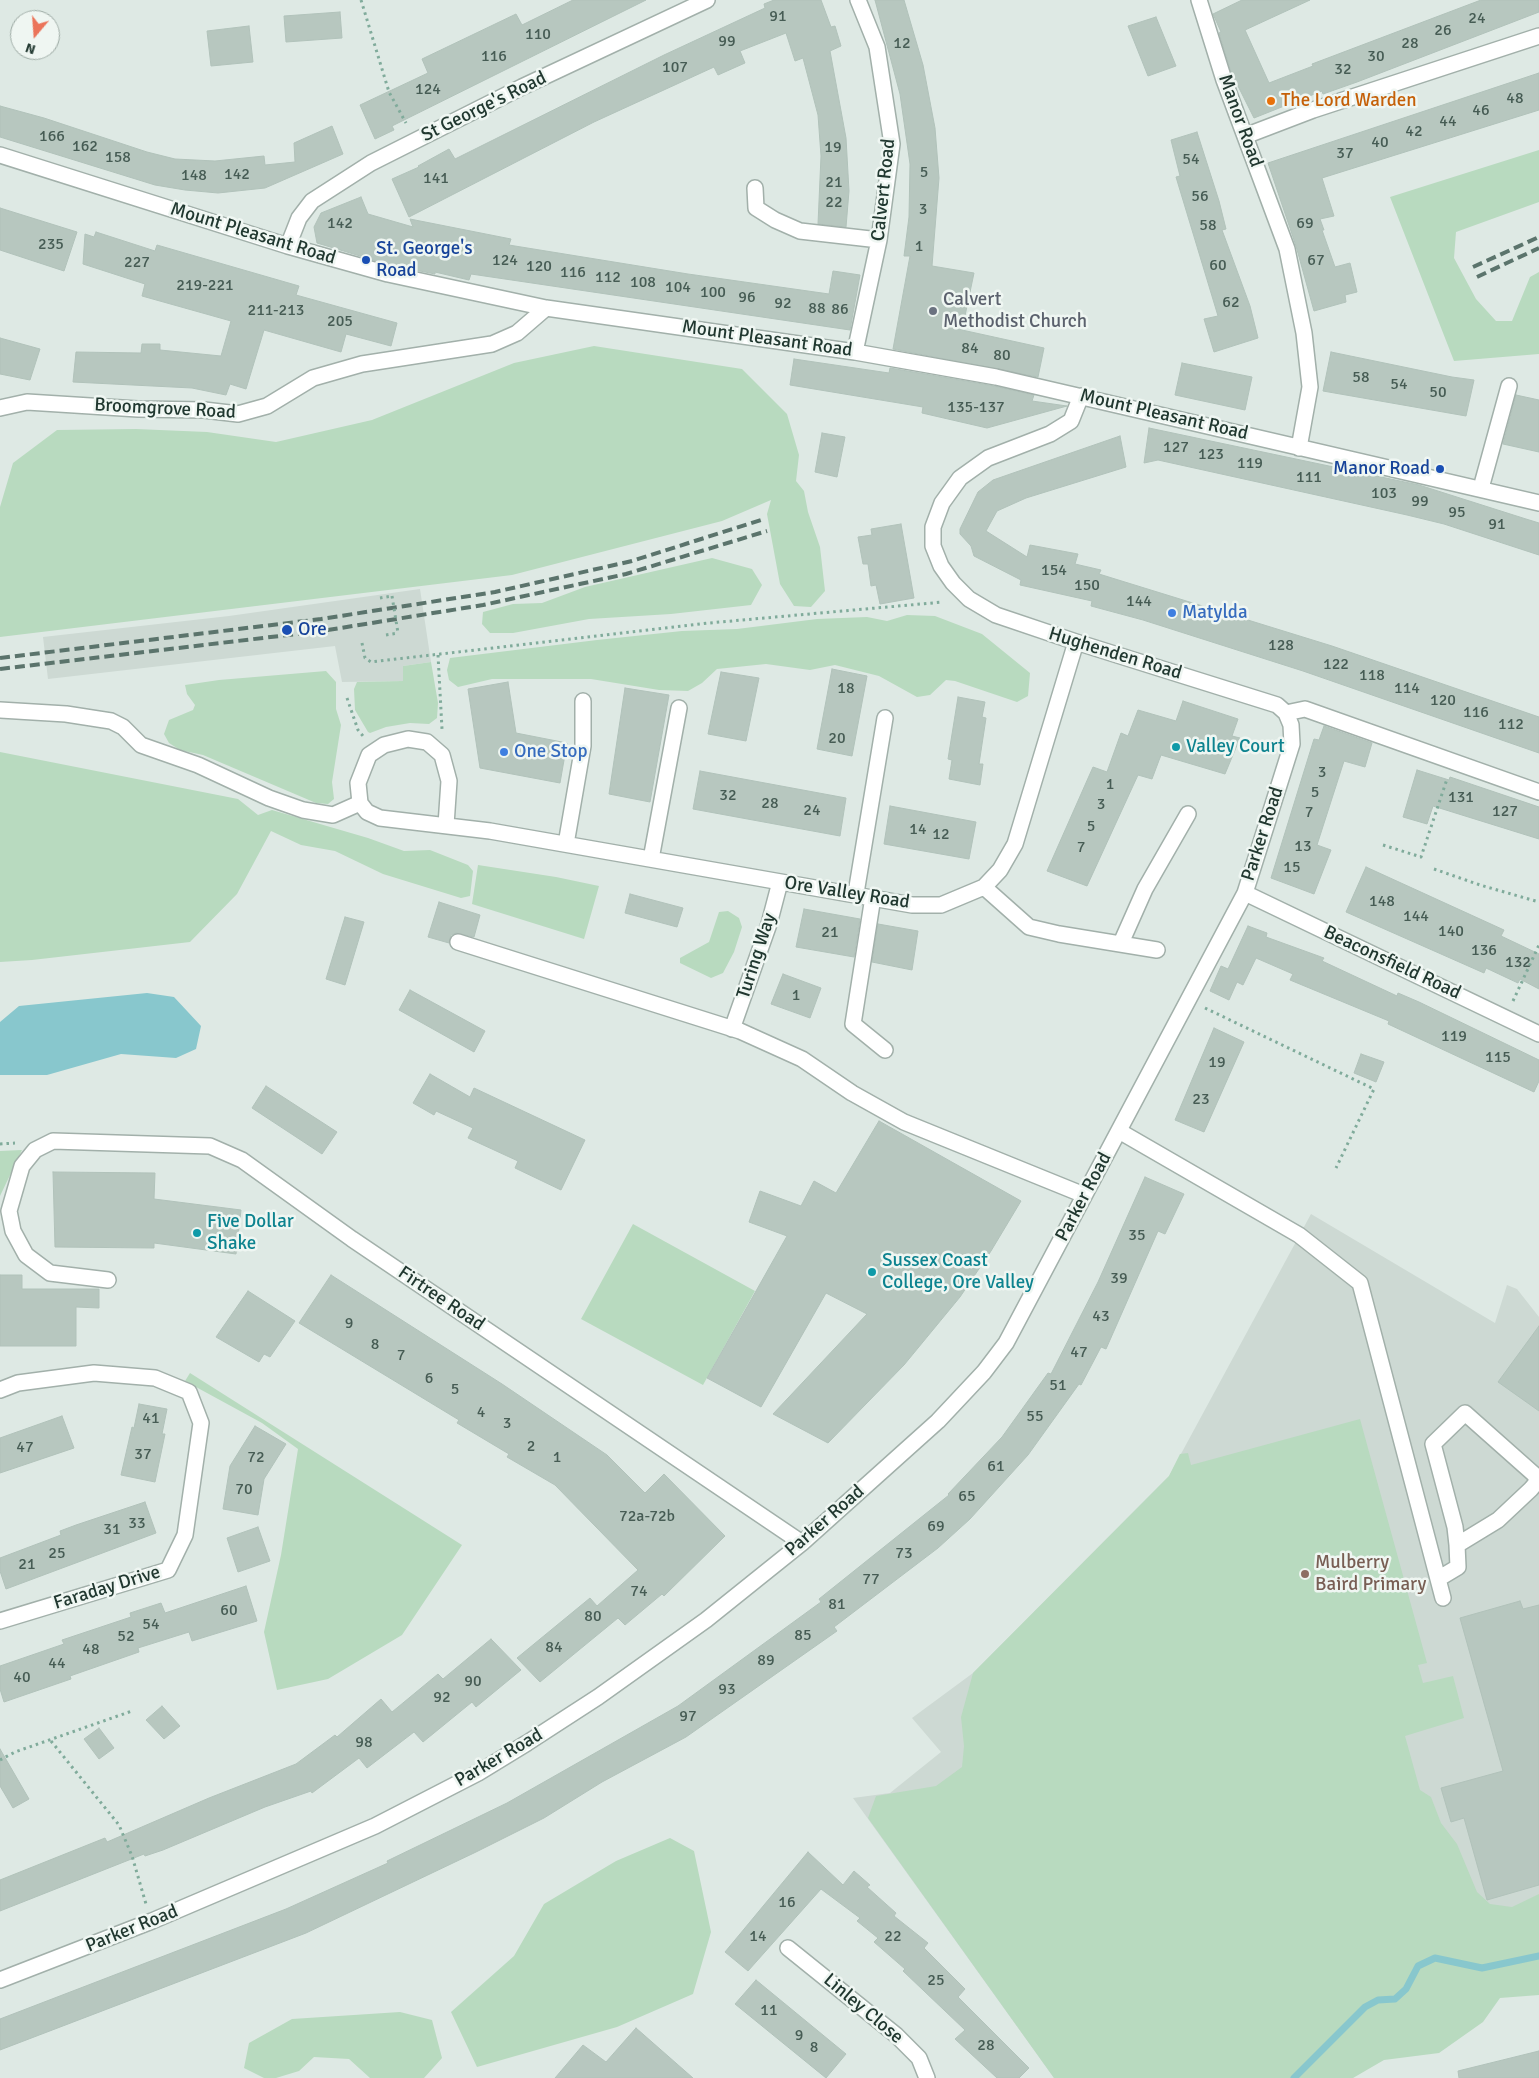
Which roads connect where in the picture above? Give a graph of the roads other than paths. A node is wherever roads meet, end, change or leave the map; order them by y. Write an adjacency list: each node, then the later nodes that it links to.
1 (707, 0): 9 (street, St George's Road)
2 (858, 0): 8 (street, Calvert Road)
3 (1200, 0): 5 (street, Manor Road)
4 (1539, 36): 5 (street)
5 (1245, 136): 15 (street, Manor Road)
6 (0, 155): 9 (street, Mount Pleasant Road)
7 (755, 188): 8 (street)
8 (879, 240): 11 (street, Calvert Road)
9 (288, 246): 10 (street, Mount Pleasant Road)
10 (546, 308): 11 (street, Mount Pleasant Road); 14 (street, Broomgrove Road)
11 (856, 352): 13 (street, Mount Pleasant Road)
12 (1509, 386): 16 (street)
13 (1082, 396): 15 (street, Mount Pleasant Road); 18 (street, Hughenden Road)
14 (0, 408)
15 (1299, 448): 16 (street, Mount Pleasant Road)
16 (1481, 488): 17 (street, Mount Pleasant Road)
17 (1539, 504)
18 (1076, 642): 22 (street, Hughenden Road); 31 (street, Ore Valley Road)
19 (583, 701): 28 (street)
20 (679, 708): 29 (street)
21 (0, 710): 25 (street)
22 (1286, 713): 24 (street); 32 (street, Parker Road)
23 (885, 718): 33 (street)
24 (1539, 792)
25 (360, 803): 27 (street, Ore Valley Road); 27 (street)
26 (1188, 814): 36 (street)
27 (446, 824): 28 (street, Ore Valley Road)
28 (566, 844): 29 (street, Ore Valley Road)
29 (650, 859): 30 (street, Ore Valley Road)
30 (780, 882): 33 (street, Ore Valley Road); 38 (street, Turing Way)
31 (984, 887): 34 (street, Ore Valley Road); 36 (street)
32 (1245, 892): 39 (street, Beaconsfield Road); 41 (street, Parker Road)
33 (856, 893): 34 (street, Ore Valley Road)
34 (873, 897): 40 (street)
35 (458, 942): 38 (street)
36 (1121, 943): 37 (street)
37 (1157, 950)
38 (732, 1029): 42 (street)
39 (1539, 1034)
40 (885, 1050)
41 (1119, 1131): 42 (street, Parker Road); 47 (street)
42 (1084, 1195): 45 (street, Parker Road)
43 (108, 1280): 45 (street, Firtree Road)
44 (0, 1390): 49 (street, Faraday Drive)
45 (802, 1543): 51 (street, Parker Road)
46 (1457, 1545): 46 (street); 47 (street)
47 (1438, 1579): 48 (street)
48 (1443, 1598)
49 (0, 1621)
50 (788, 1948): 52 (street, Linley Close)
51 (0, 1980)
52 (927, 2078)

